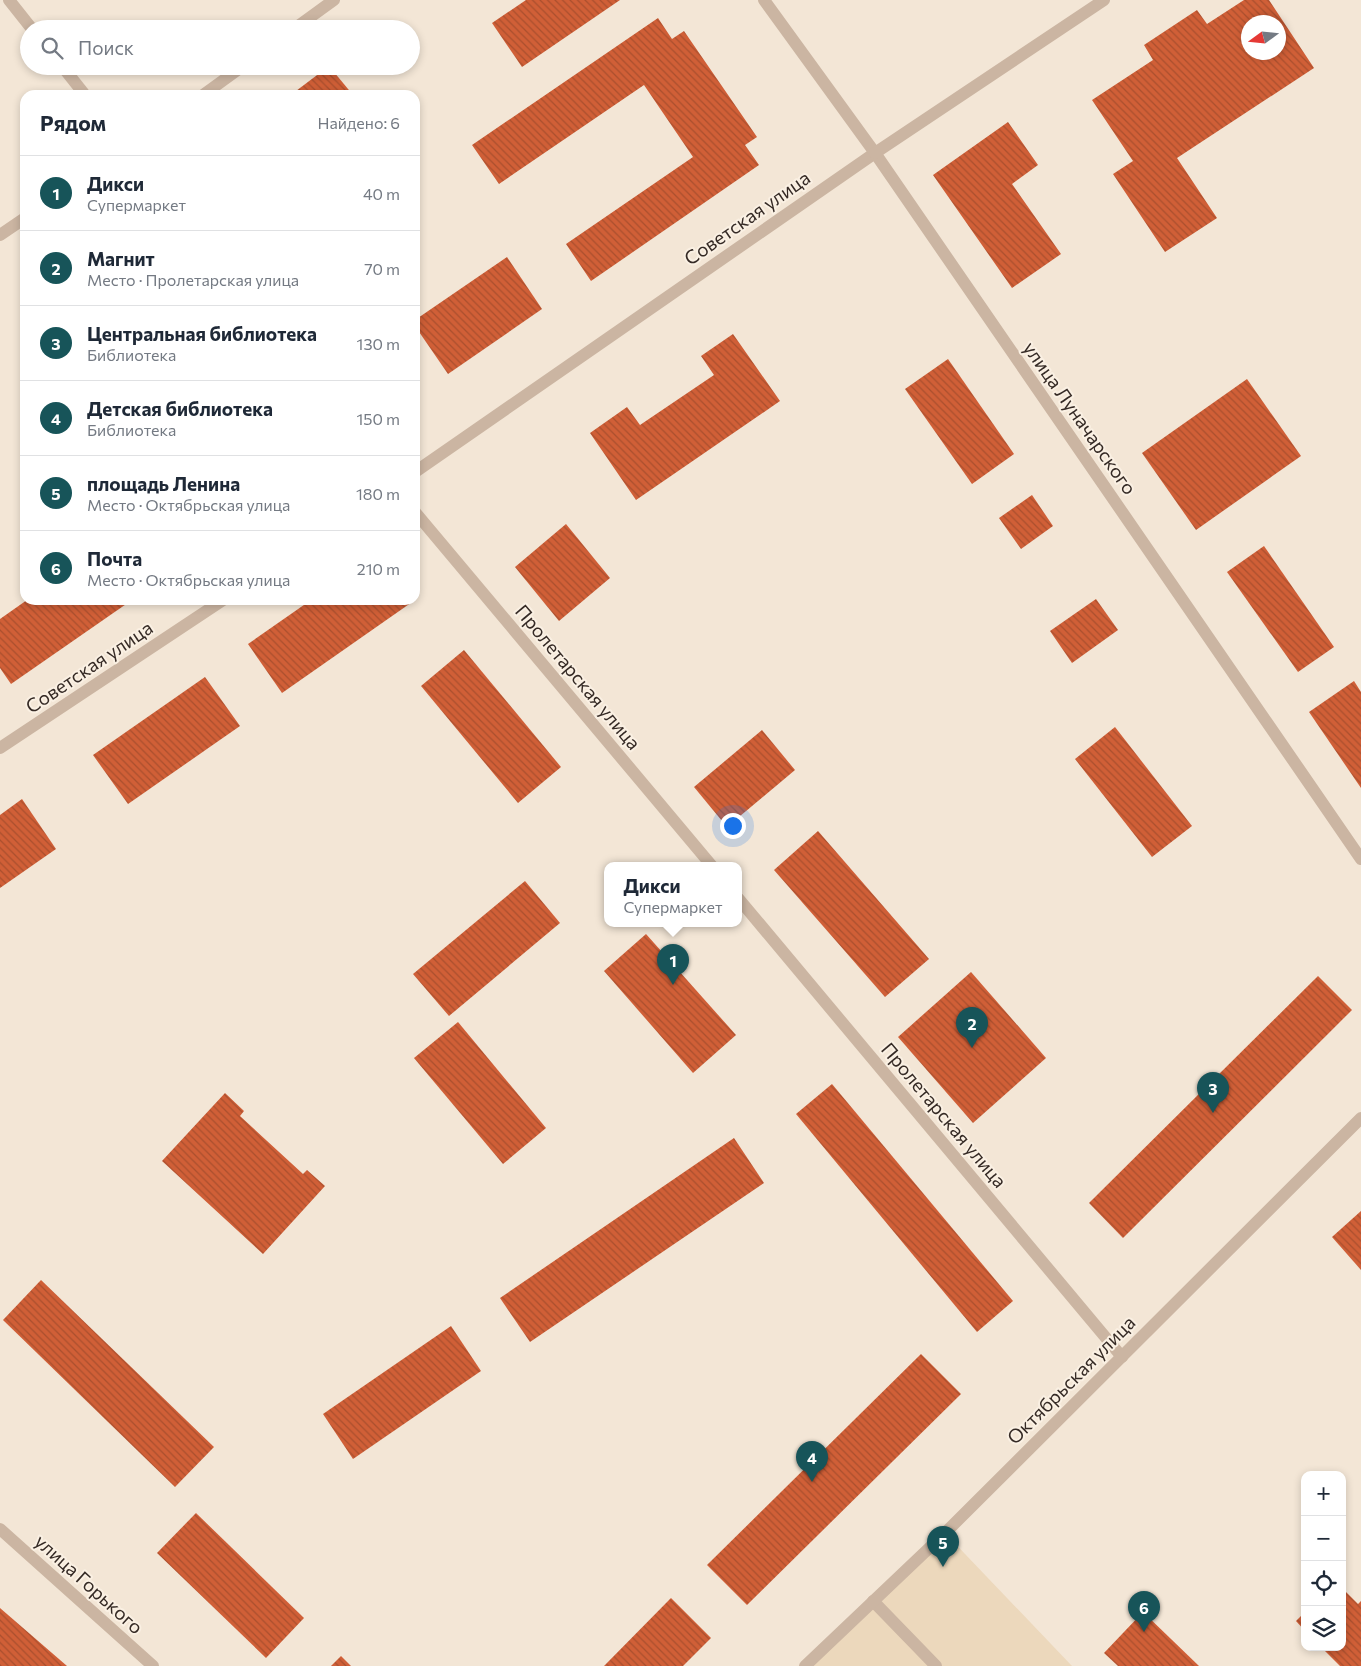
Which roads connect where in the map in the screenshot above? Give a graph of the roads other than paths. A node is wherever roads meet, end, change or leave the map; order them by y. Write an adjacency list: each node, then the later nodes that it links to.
1 (9, 0): 5 (street)
2 (334, 0): 6 (street)
3 (764, 0): 11 (street, улица Луначарского)
4 (1104, 0): 11 (street, Советская улица)
5 (25, 20)
6 (306, 20)
7 (69, 75): 9 (street)
8 (231, 75): 10 (street)
9 (81, 90)
10 (210, 90)
11 (875, 153): 14 (street, Советская улица); 18 (street, улица Луначарского)
12 (20, 221): 13 (street)
13 (0, 235)
14 (420, 469)
15 (420, 518): 19 (street, Пролетарская улица)
16 (215, 605): 17 (street, Советская улица)
17 (0, 748)
18 (1361, 859)
19 (709, 862)
20 (742, 903): 22 (street, Пролетарская улица)
21 (1361, 1118): 22 (street, Октябрьская улица)
22 (1122, 1357): 24 (street, Октябрьская улица)
23 (0, 1529): 25 (street, улица Горького)
24 (873, 1601): 26 (street, Октябрьская улица); 27 (street)
25 (153, 1666)
26 (805, 1666)
27 (936, 1666)

